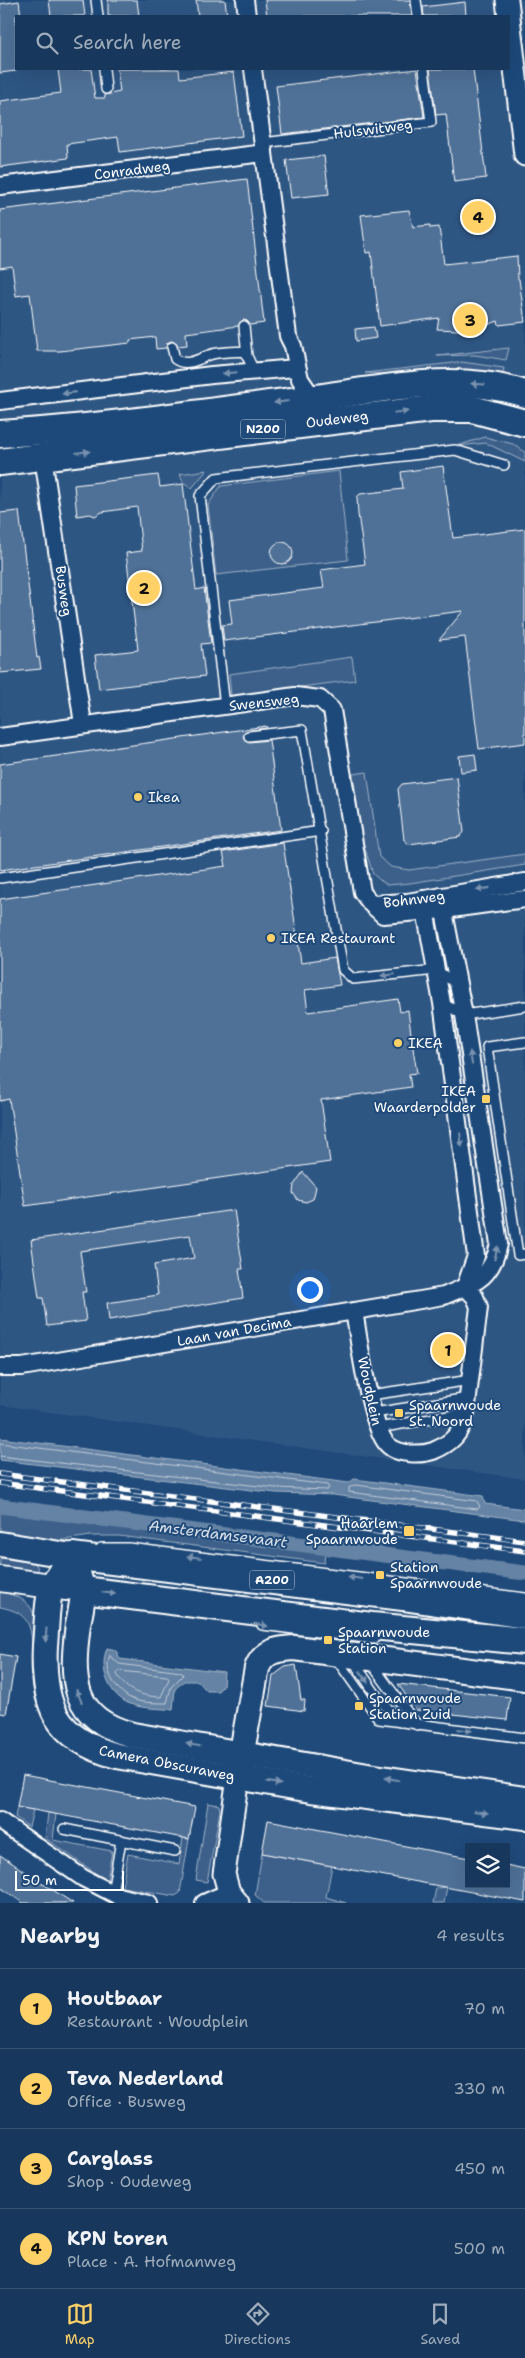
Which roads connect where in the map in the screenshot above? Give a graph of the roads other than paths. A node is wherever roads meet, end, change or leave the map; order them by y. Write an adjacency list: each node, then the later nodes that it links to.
1 (96, 0): 5 (lane)
2 (245, 0): 6 (street)
3 (416, 0): 7 (lane)
4 (507, 0): 8 (street)
5 (98, 15)
6 (247, 15)
7 (418, 15)
8 (509, 15)
9 (510, 26): 15 (street)
10 (104, 70): 13 (lane)
11 (253, 70): 14 (street)
12 (424, 70): 14 (lane, Hulswitweg)
13 (106, 89)
14 (264, 148): 16 (street, Conradweg); 20 (street)
15 (525, 155)
16 (0, 186)
17 (244, 326): 19 (lane)
18 (172, 347): 19 (lane)
19 (246, 351): 21 (lane)
20 (289, 369): 21 (street); 23 (street)
21 (254, 371): 24 (street, one-way to 24)
22 (525, 394): 23 (main road, Oudeweg / N200, one-way to 23)
23 (313, 398): 26 (main road, Oudeweg / N200, one-way to 26)
24 (0, 401)
25 (525, 423): 27 (main road, Oudeweg / N200, one-way to 25)
26 (0, 434)
27 (43, 457): 28 (main road, Oudeweg / N200); 31 (street, Busweg)
28 (0, 462)
29 (504, 466): 30 (lane)
30 (225, 706): 31 (street, Swensweg); 39 (street, Swensweg)
31 (83, 724): 33 (street, Swensweg)
32 (249, 736): 34 (lane)
33 (0, 737)
34 (321, 831): 35 (lane); 43 (lane, one-way to 34)
35 (0, 878)
36 (525, 882): 38 (street, Bohnweg, one-way to 38)
37 (525, 899): 41 (street, Bohnweg)
38 (443, 903): 40 (street, Bohnweg); 41 (street, Bohnweg); 42 (street, Laan van Decima)
39 (371, 904): 40 (street, Bohnweg)
40 (424, 905): 43 (street)
41 (474, 906): 42 (street, Laan van Decima)
42 (451, 950): 44 (street, Laan van Decima)
43 (436, 970): 44 (lane); 45 (street)
44 (458, 985): 47 (street, Laan van Decima)
45 (442, 1003): 47 (lane); 52 (street, one-way to 52)
46 (525, 1006): 47 (lane)
47 (464, 1015): 49 (street, Laan van Decima, one-way to 47)
48 (525, 1042): 50 (lane)
49 (484, 1144): 50 (lane); 52 (street, Laan van Decima, one-way to 49)
50 (502, 1149): 51 (lane)
51 (525, 1254)
52 (465, 1287): 53 (street, Laan van Decima); 55 (street, Woudplein)
53 (354, 1311): 54 (street, Laan van Decima); 56 (street, Woudplein)
54 (0, 1367)
55 (471, 1380): 56 (lane); 57 (street, Woudplein)
56 (370, 1395): 58 (street, Woudplein)
57 (467, 1406): 58 (lane); 58 (lane); 58 (street, Woudplein)
58 (376, 1420)
59 (0, 1544): 60 (main road)
60 (82, 1550): 62 (main road, Camera Obscuraweg); 63 (main road, Camera Obscuraweg); 65 (lane, A200, one-way to 60); 66 (main road, A200)
61 (0, 1580): 62 (main road)
62 (52, 1587): 63 (main road); 76 (main road, Camera Obscuraweg, one-way to 76)
63 (82, 1590): 64 (main road, one-way to 64); 75 (main road, Camera Obscuraweg, one-way to 63)
64 (145, 1597): 67 (lane); 69 (main road)
65 (525, 1598)
66 (525, 1615)
67 (218, 1616)
68 (257, 1624): 70 (lane, one-way to 70)
69 (522, 1647)
70 (357, 1651): 71 (main road); 72 (lane, one-way to 72); 72 (lane); 73 (lane); 75 (main road)
71 (525, 1678)
72 (400, 1722): 73 (lane)
73 (417, 1725): 74 (lane, one-way to 74)
74 (525, 1738)
75 (241, 1753): 76 (main road); 77 (main road, Camera Obscuraweg, one-way to 75)
76 (238, 1777): 77 (main road, Camera Obscuraweg, one-way to 77); 85 (street)
77 (439, 1796): 78 (main road, Camera Obscuraweg); 79 (main road, Camera Obscuraweg, one-way to 79)
78 (525, 1798)
79 (525, 1817)
80 (0, 1822): 84 (street)
81 (64, 1829): 82 (lane)
82 (121, 1840): 83 (lane); 84 (lane)
83 (174, 1851)
84 (112, 1893): 86 (street)
85 (234, 1898): 87 (street)
86 (149, 1903)
87 (204, 1903)

